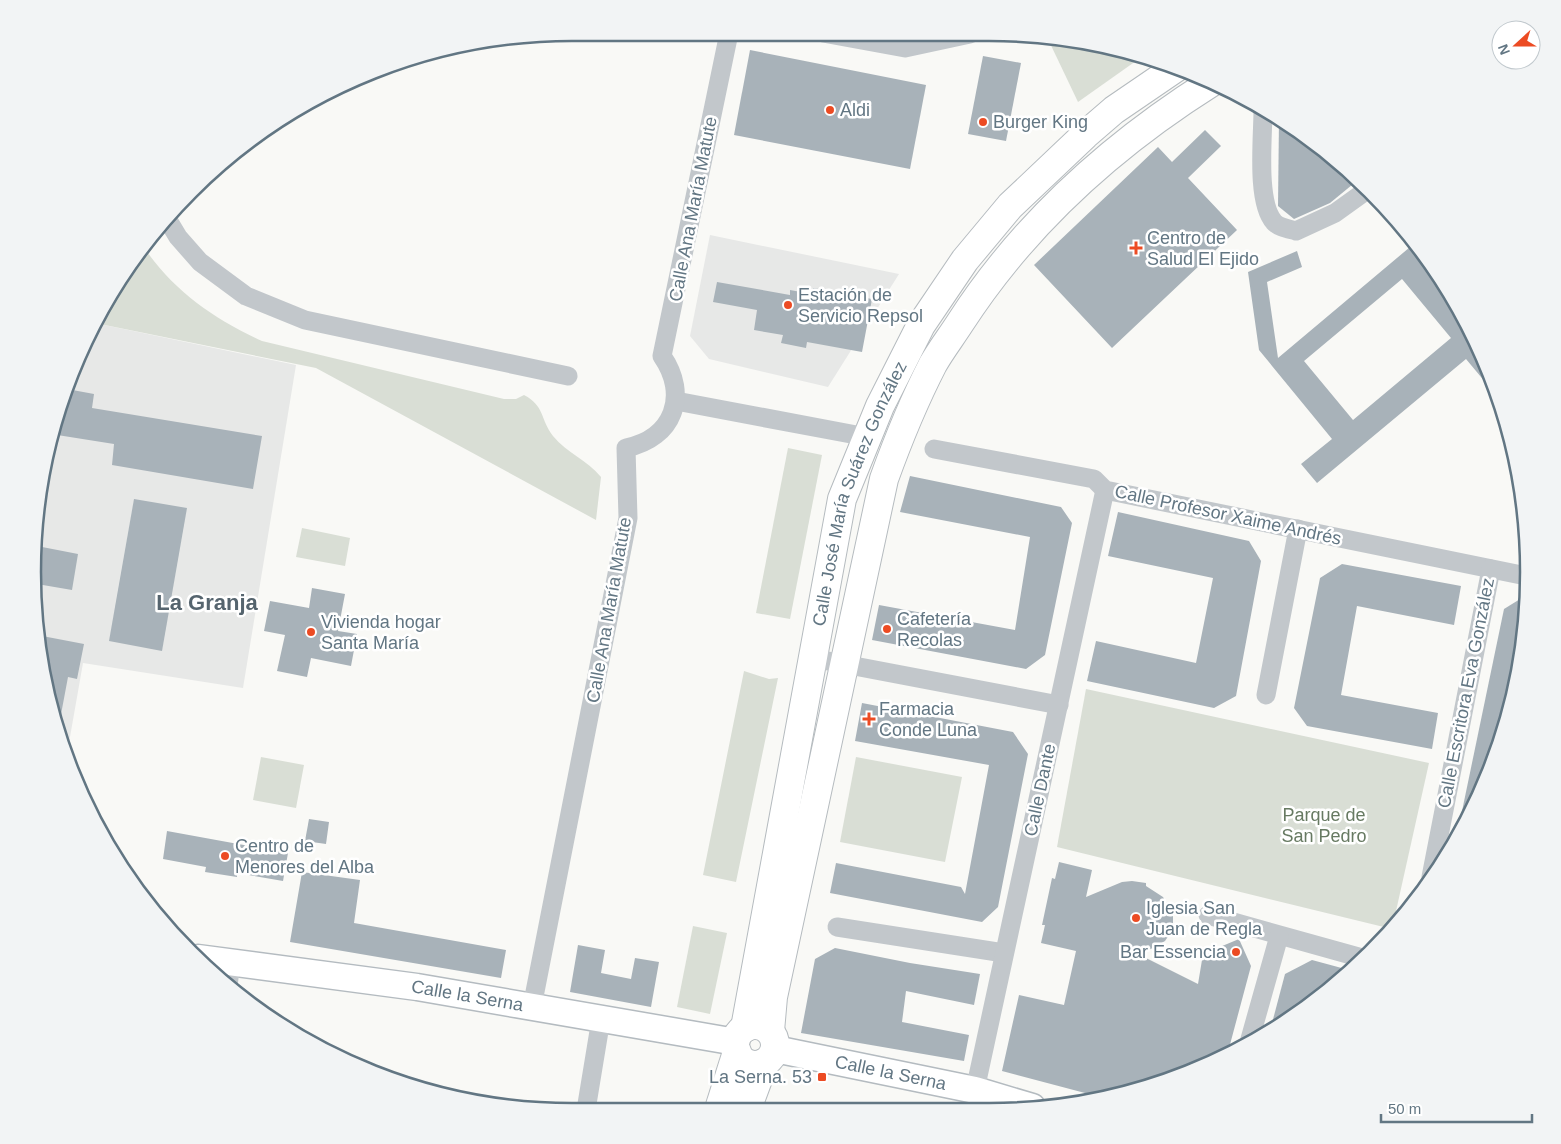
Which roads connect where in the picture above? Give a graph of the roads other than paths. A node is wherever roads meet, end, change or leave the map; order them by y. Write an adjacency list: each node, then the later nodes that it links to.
1 (727, 41): 10 (street, Calle Ana María Matute)
2 (866, 41): 3 (street)
3 (938, 41)
4 (1169, 73): 11 (main road, Calle José María Suárez González)
5 (1204, 87): 18 (main road, Calle José María Suárez González)
6 (1263, 118): 7 (street)
7 (1361, 194)
8 (171, 225): 9 (street)
9 (568, 376)
10 (676, 401): 11 (street); 29 (street, Calle Ana María Matute)
11 (867, 437): 15 (main road, Calle José María Suárez González)
12 (934, 448): 13 (street, Calle Profesor Xaime Andrés)
13 (1105, 490): 14 (street, Calle Profesor Xaime Andrés); 20 (street, Calle Dante)
14 (1298, 529): 16 (street, Calle Profesor Xaime Andrés); 19 (street)
15 (830, 562): 18 (main road); 21 (main road, Calle José María Suárez González)
16 (1491, 569): 17 (street, Calle Profesor Xaime Andrés); 22 (street, Calle Escritora Eva González)
17 (1520, 575)
18 (835, 663): 20 (street); 21 (main road); 32 (main road, Calle José María Suárez González)
19 (1266, 695)
20 (1059, 705): 26 (street, Calle Dante)
21 (796, 752): 32 (main road, Calle José María Suárez González)
22 (1434, 860)
23 (1208, 915): 25 (street)
24 (837, 927): 26 (street)
25 (1279, 936): 27 (street); 31 (street)
26 (1004, 953): 33 (street, Calle Dante)
27 (1355, 956)
28 (230, 974): 29 (street, Calle la Serna)
29 (532, 1007): 30 (street, Calle la Serna)
30 (600, 1019): 32 (street, Calle la Serna); 35 (street)
31 (1252, 1033)
32 (754, 1044): 33 (street, Calle la Serna); 36 (main road); 37 (main road)
33 (975, 1090): 34 (street, Calle la Serna)
34 (1016, 1102)
35 (587, 1103)
36 (722, 1103)
37 (749, 1103)

